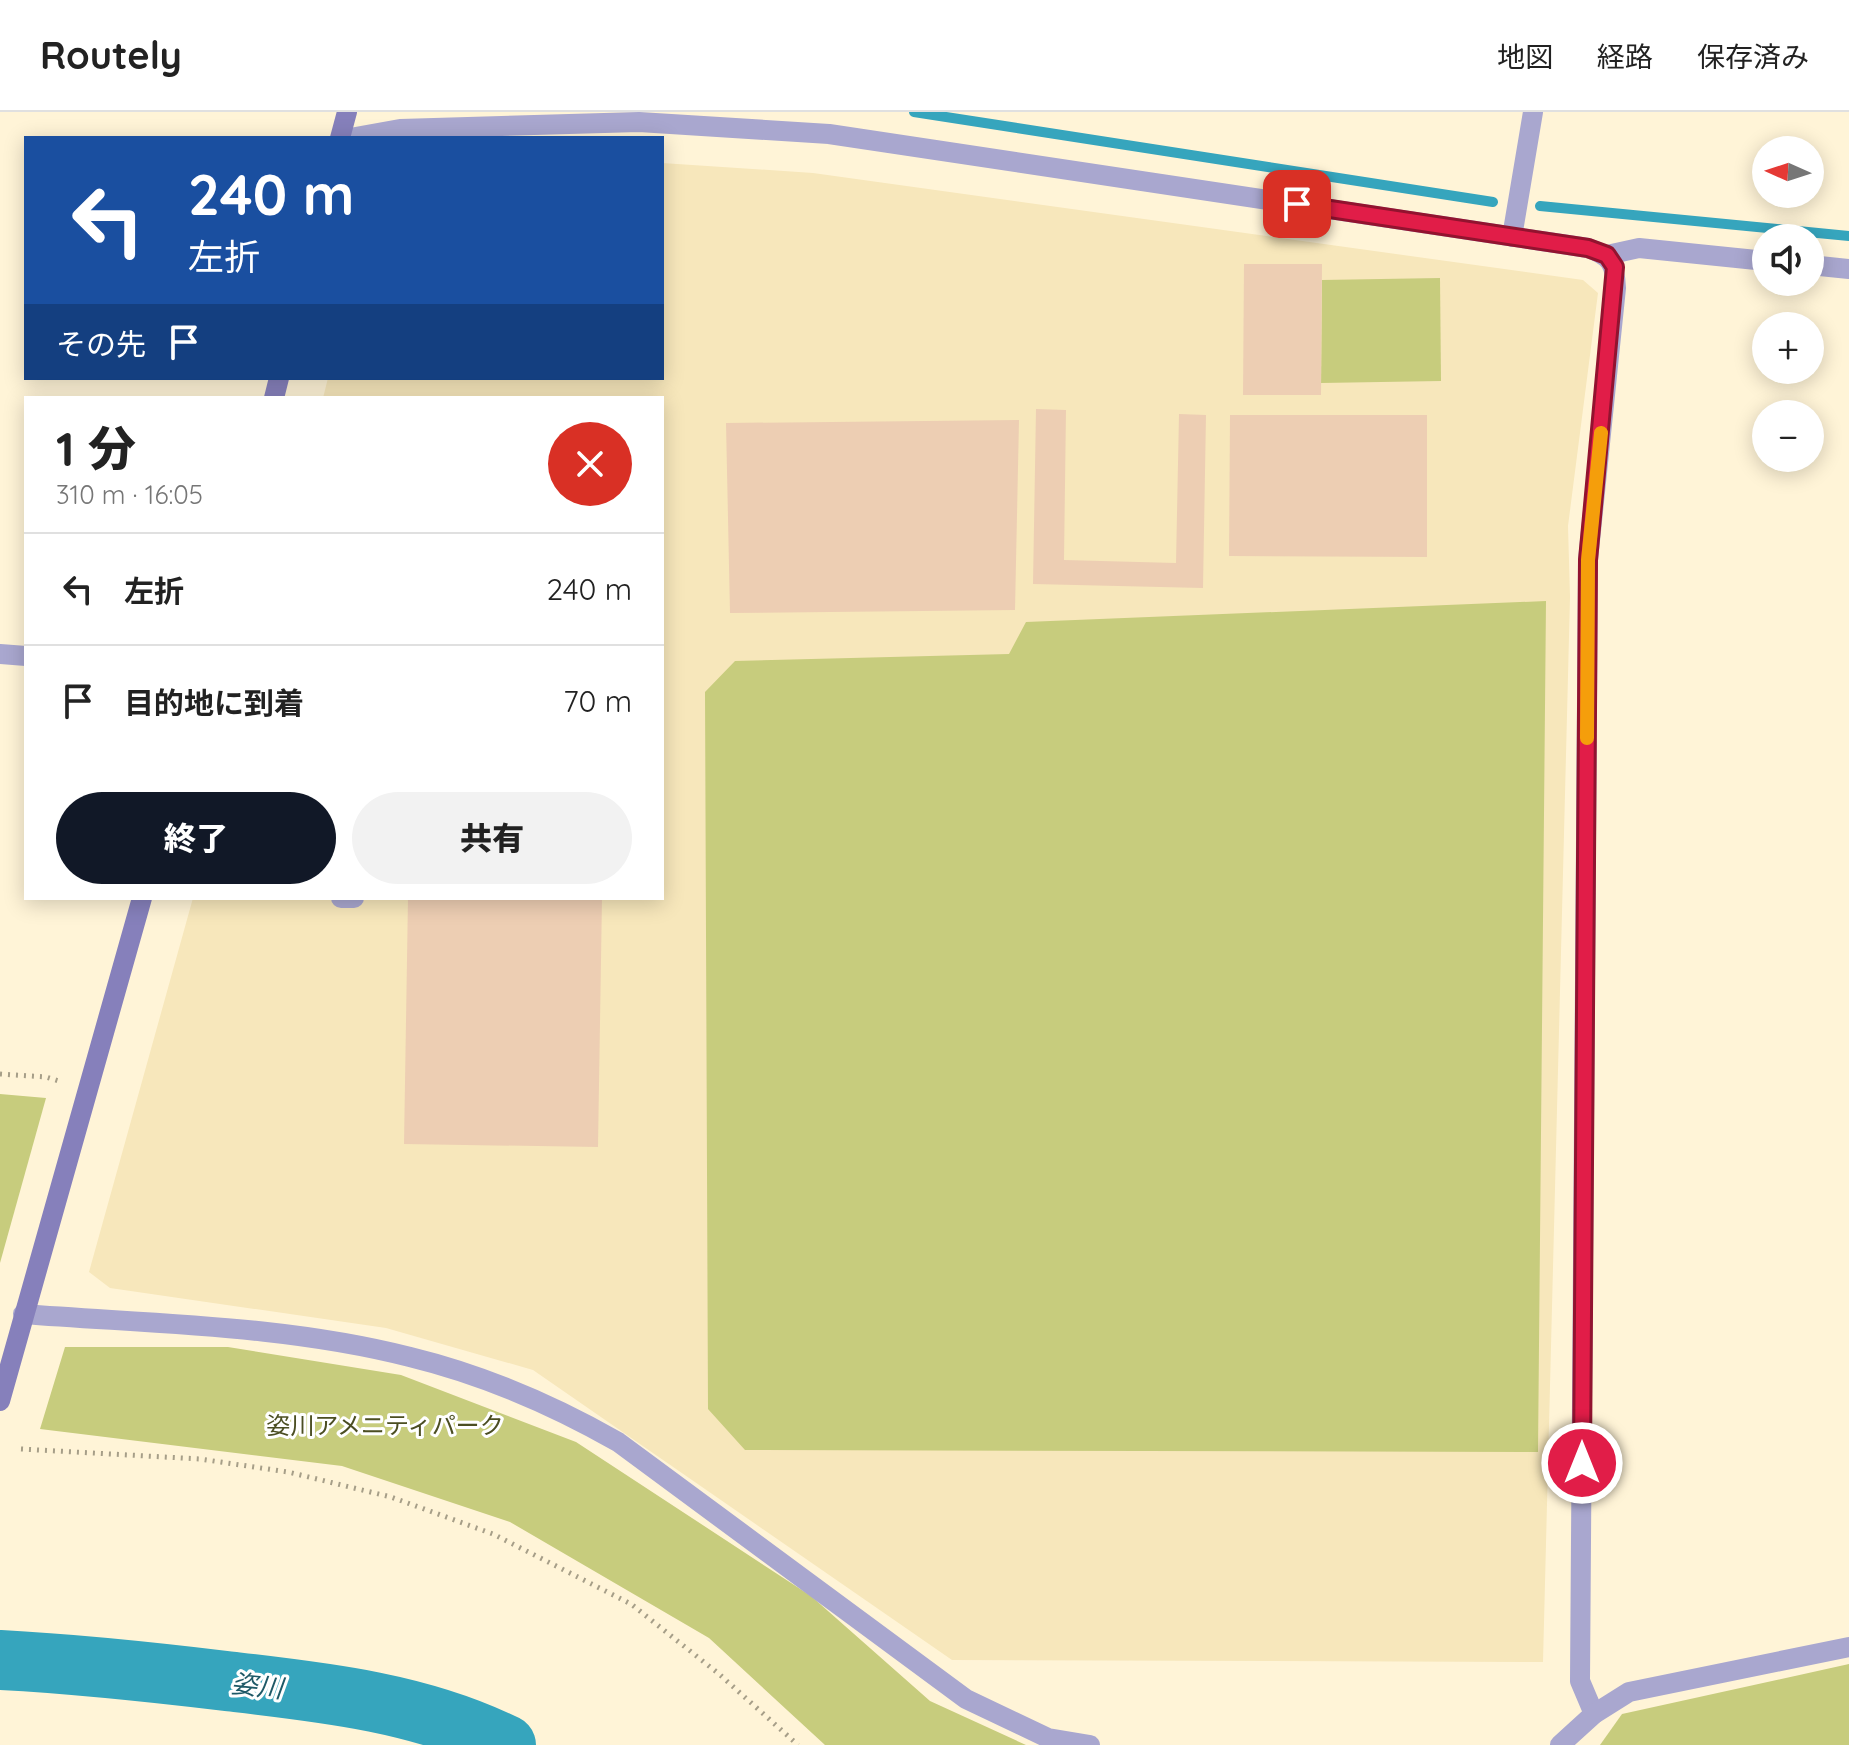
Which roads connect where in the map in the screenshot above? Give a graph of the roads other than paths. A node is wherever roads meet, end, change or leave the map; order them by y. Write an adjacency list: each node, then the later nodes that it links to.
1 (347, 112): 3 (street)
2 (1533, 112): 5 (street)
3 (341, 136)
4 (361, 136): 5 (street)
5 (1512, 237): 6 (street)
6 (1607, 255): 7 (street); 16 (street)
7 (1752, 260)
8 (1824, 266): 9 (street)
9 (1849, 269)
10 (0, 654): 11 (street)
11 (24, 656)
12 (141, 900): 13 (street)
13 (23, 1314): 14 (street); 17 (street)
14 (0, 1401)
15 (1849, 1647): 16 (street)
16 (1594, 1714): 18 (street)
17 (1090, 1745)
18 (1560, 1745)

